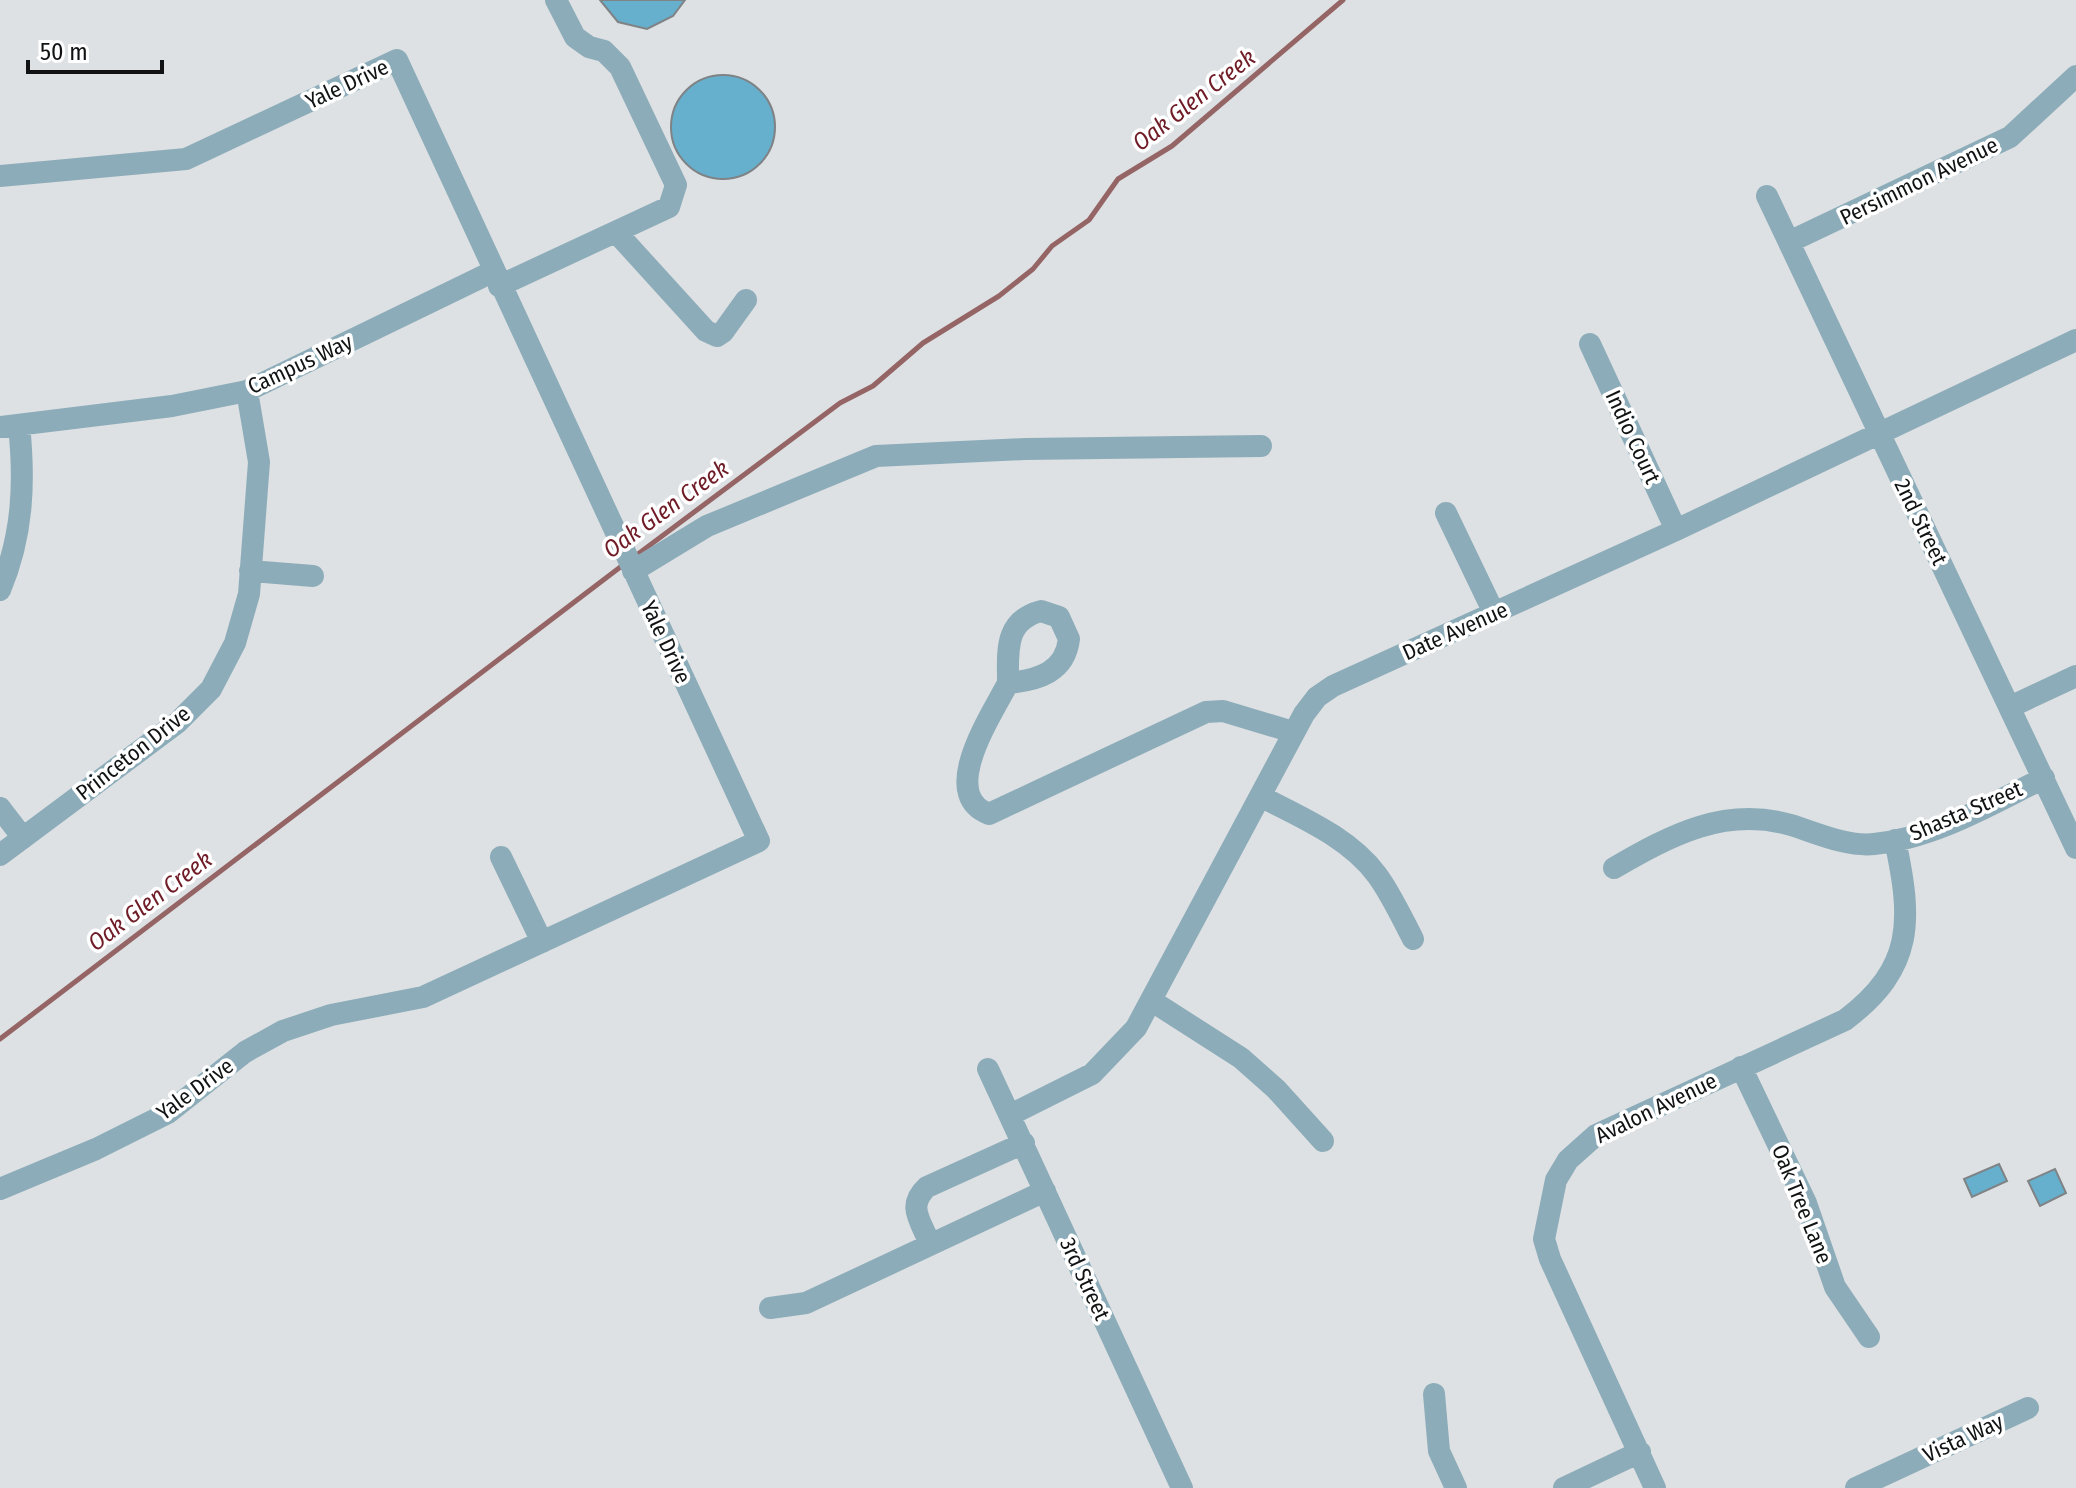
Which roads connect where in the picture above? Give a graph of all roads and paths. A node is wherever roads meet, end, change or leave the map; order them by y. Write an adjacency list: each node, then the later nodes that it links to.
1 (556, 0): 5 (street, Campus Way)
2 (2076, 76): 6 (street, Persimmon Avenue)
3 (0, 176): 7 (street, Yale Drive)
4 (1767, 196): 6 (street, 2nd Street)
5 (616, 232): 7 (street, Campus Way); 8 (street)
6 (1789, 242): 13 (street, 2nd Street)
7 (496, 279): 11 (street, Campus Way); 18 (street, Yale Drive)
8 (746, 300)
9 (2076, 340): 13 (street, Date Avenue)
10 (1590, 344): 16 (street, Indio Court)
11 (247, 391): 12 (street, Campus Way); 17 (street, Princeton Drive)
12 (10, 426): 20 (street)
13 (1878, 432): 16 (street, Date Avenue); 24 (street, 2nd Street)
14 (1261, 446): 18 (street)
15 (1446, 513): 21 (street)
16 (1676, 530): 21 (street, Date Avenue)
17 (250, 571): 19 (street); 29 (street, Princeton Drive)
18 (633, 571): 36 (street, Yale Drive)
19 (313, 576)
20 (0, 590)
21 (1494, 613): 25 (street, Date Avenue)
22 (2076, 676): 24 (street)
23 (1008, 683): 25 (street)
24 (2010, 707): 26 (street, 2nd Street)
25 (1293, 732): 27 (street, Date Avenue)
26 (2044, 778): 30 (street, Shasta Street); 31 (street, 2nd Street)
27 (1260, 796): 35 (street); 37 (street, Date Avenue)
28 (0, 808): 29 (street)
29 (23, 838): 32 (street, Princeton Drive)
30 (1895, 840): 34 (street, Shasta Street); 38 (street, Avalon Avenue)
31 (2076, 848)
32 (0, 855)
33 (501, 857): 36 (street)
34 (1614, 868)
35 (1413, 939)
36 (542, 942): 43 (street, Yale Drive)
37 (1152, 1001): 40 (street, Date Avenue); 41 (street)
38 (1741, 1067): 47 (street, Oak Tree Lane); 50 (street, Avalon Avenue)
39 (988, 1069): 40 (street, 3rd Street)
40 (1010, 1115): 42 (street, 3rd Street)
41 (1323, 1141)
42 (1024, 1143): 44 (street, 3rd Street); 45 (street)
43 (0, 1189)
44 (1045, 1191): 45 (street); 51 (street, 3rd Street)
45 (930, 1244): 46 (street)
46 (770, 1308)
47 (1869, 1337)
48 (1434, 1394): 52 (street)
49 (2028, 1408): 55 (street, Vista Way)
50 (1640, 1452): 53 (street); 54 (street, Avalon Avenue)
51 (1182, 1488)
52 (1456, 1488)
53 (1564, 1488)
54 (1655, 1488)
55 (1856, 1488)

